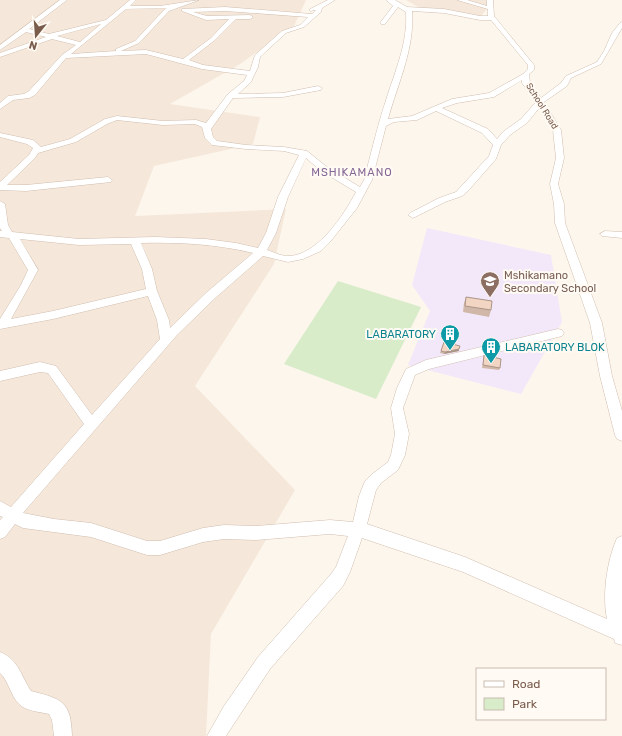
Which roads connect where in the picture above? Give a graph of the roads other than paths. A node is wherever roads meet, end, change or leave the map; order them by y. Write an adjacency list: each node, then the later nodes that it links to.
1 (64, 0): 21 (street)
2 (196, 0): 8 (street)
3 (332, 0): 10 (street)
4 (394, 0): 11 (street); 19 (street)
5 (460, 0): 7 (street)
6 (127, 3): 9 (street); 18 (street)
7 (490, 3): 17 (street, School Road)
8 (180, 7): 9 (street); 12 (street); 13 (street); 15 (street)
9 (156, 8): 12 (street)
10 (319, 8): 14 (street); 16 (street)
11 (406, 8): 17 (street); 40 (street)
12 (165, 12): 27 (street)
13 (265, 12): 14 (street); 15 (street)
14 (292, 14): 16 (street)
15 (234, 18): 32 (street)
16 (310, 18): 33 (street)
17 (493, 18): 34 (street, School Road)
18 (108, 20): 22 (street); 25 (street)
19 (384, 23)
20 (622, 24): 37 (street)
21 (26, 30): 22 (street); 23 (street)
22 (53, 36): 25 (street); 29 (street)
23 (11, 40): 24 (street); 26 (street)
24 (0, 41)
25 (81, 44): 31 (street)
26 (0, 48)
27 (127, 48): 28 (street); 30 (street)
28 (146, 52): 30 (street); 32 (street)
29 (0, 55)
30 (106, 55): 31 (street)
31 (64, 56): 38 (street)
32 (184, 61): 33 (street)
33 (251, 73): 36 (street)
34 (526, 75): 37 (street, School Road); 39 (street)
35 (318, 88): 36 (street)
36 (231, 96): 41 (street)
37 (540, 102): 43 (street); 62 (street, School Road)
38 (0, 107)
39 (436, 108): 40 (street); 43 (street)
40 (383, 125): 48 (street)
41 (207, 128): 44 (street); 45 (street)
42 (0, 136): 44 (street)
43 (497, 145): 50 (street)
44 (36, 151): 47 (street)
45 (304, 153): 48 (street); 55 (street)
46 (108, 180): 47 (street)
47 (0, 187)
48 (362, 192): 55 (street)
49 (0, 204): 52 (street)
50 (413, 215)
51 (605, 234): 53 (street)
52 (7, 235): 54 (street); 57 (street)
53 (622, 235)
54 (134, 240): 55 (street); 56 (street)
55 (260, 252): 59 (street)
56 (152, 291): 57 (street); 59 (street)
57 (1, 325)
58 (558, 333): 64 (street)
59 (166, 340): 61 (street)
60 (1, 379): 61 (street)
61 (92, 425): 63 (street)
62 (622, 435)
63 (6, 512): 64 (street); 65 (street)
64 (358, 529): 67 (street); 70 (street)
65 (0, 532)
66 (622, 543): 67 (street)
67 (621, 638)
68 (0, 661): 69 (street)
69 (63, 736)
70 (216, 736)

